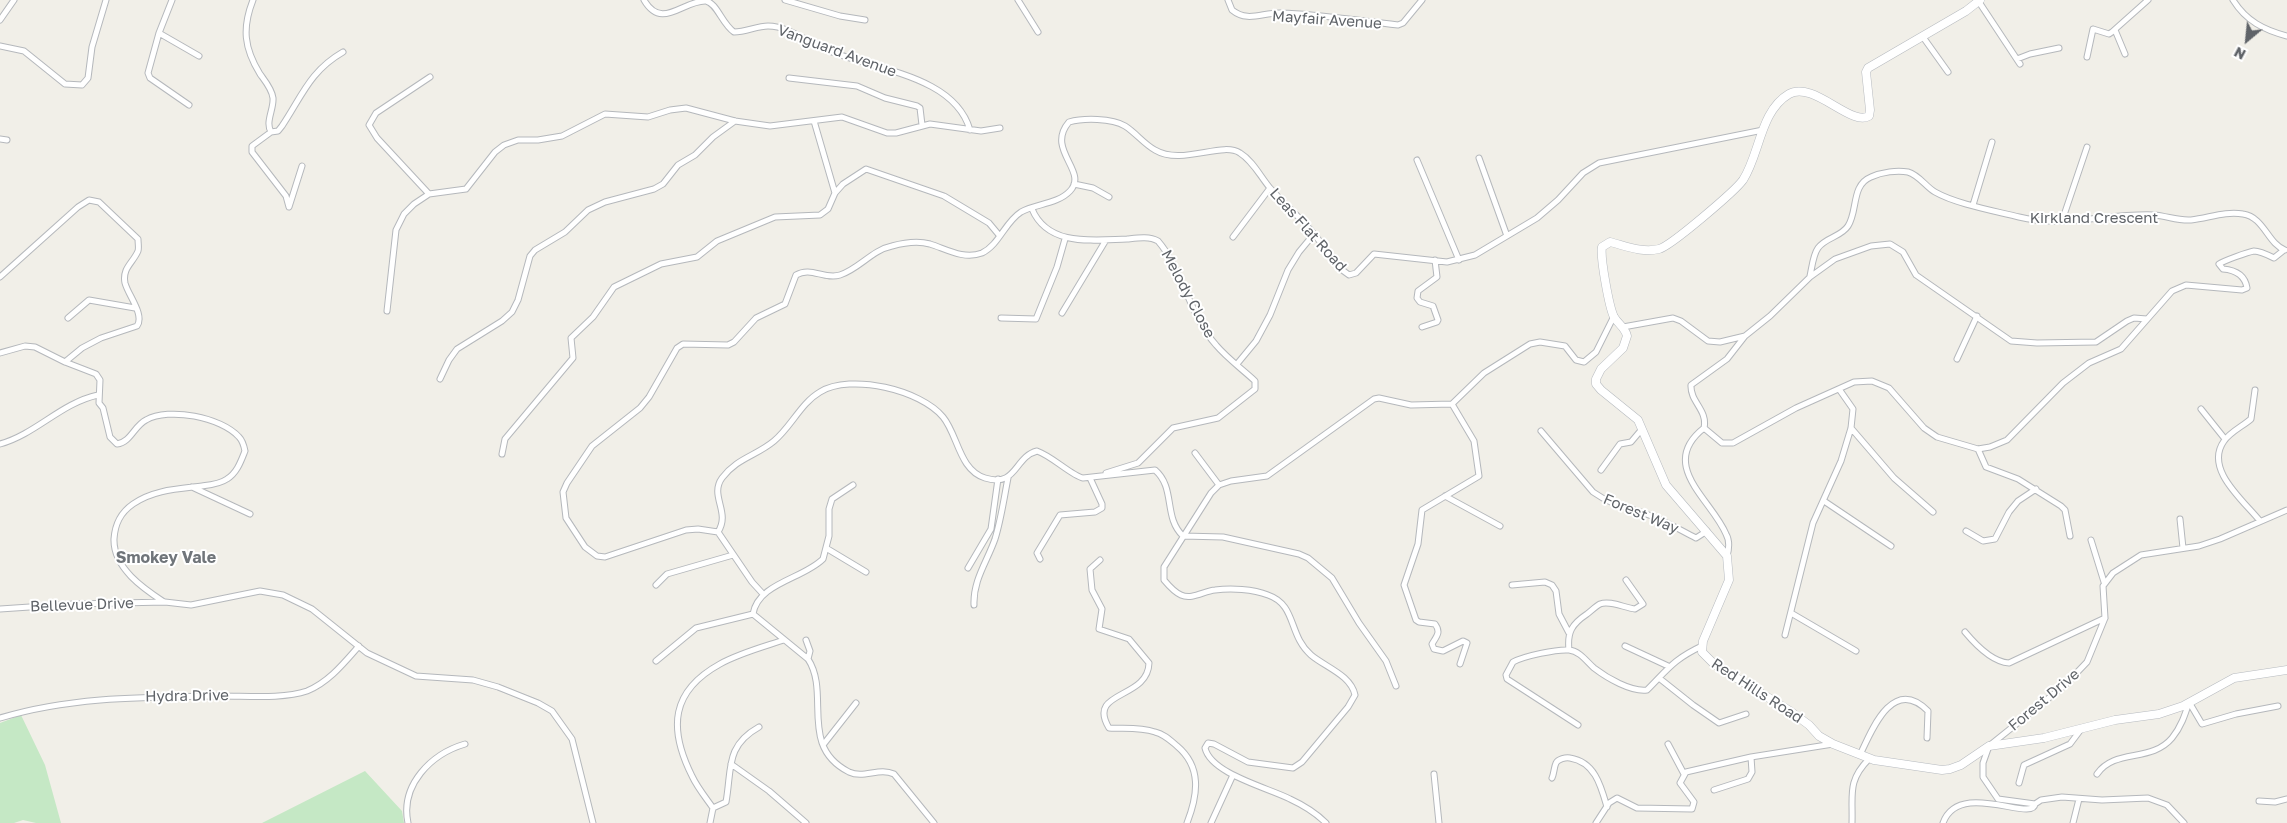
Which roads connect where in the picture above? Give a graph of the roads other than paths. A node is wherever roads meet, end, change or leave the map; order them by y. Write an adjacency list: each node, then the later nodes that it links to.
1 (14, 0): 13 (street)
2 (106, 0): 20 (street)
3 (172, 0): 17 (street)
4 (253, 0): 36 (street)
5 (644, 0): 34 (street, Vanguard Avenue)
6 (785, 0): 14 (street)
7 (1018, 0): 16 (street)
8 (1228, 0): 9 (street, Mayfair Avenue)
9 (1422, 0)
10 (2148, 0): 15 (street)
11 (2233, 0): 18 (street)
12 (1980, 1): 19 (main road); 21 (street)
13 (0, 20)
14 (865, 20)
15 (2115, 30): 23 (street); 25 (street)
16 (1038, 32)
17 (159, 33): 24 (street); 29 (street)
18 (2287, 36)
19 (1923, 37): 26 (street); 35 (main road)
20 (0, 46)
21 (2059, 48)
22 (343, 52): 36 (street)
23 (2125, 54)
24 (199, 56)
25 (2087, 57)
26 (1948, 72)
27 (430, 77): 47 (street)
28 (789, 78): 32 (street)
29 (189, 105)
30 (735, 121): 31 (street); 47 (street); 78 (street)
31 (814, 121): 32 (street); 46 (street)
32 (922, 125): 34 (street)
33 (1000, 128): 34 (street)
34 (970, 130)
35 (1763, 130): 54 (street, Leas Flat Road); 66 (main road)
36 (271, 132): 43 (street)
37 (0, 139): 38 (street)
38 (7, 140)
39 (1992, 142): 49 (street)
40 (2087, 148): 51 (street)
41 (1479, 158): 54 (street)
42 (1417, 160): 60 (street)
43 (302, 166)
44 (1074, 184): 45 (street, Leas Flat Road); 48 (street); 50 (street)
45 (1270, 188): 52 (street, Leas Flat Road); 55 (street)
46 (835, 193): 53 (street); 91 (street)
47 (429, 194): 64 (street)
48 (1109, 198)
49 (1973, 205): 51 (street, Kirkland Crescent); 62 (street, Kirkland Crescent)
50 (1032, 209): 53 (street); 56 (street, Melody Close)
51 (2062, 221): 58 (street, Kirkland Crescent)
52 (1314, 234): 59 (street, Leas Flat Road); 77 (street)
53 (1000, 235): 112 (street)
54 (1507, 236): 60 (street, Leas Flat Road)
55 (1233, 237)
56 (1066, 239): 57 (street, Melody Close); 69 (street)
57 (1106, 240): 65 (street); 77 (street, Melody Close)
58 (2285, 250): 70 (street)
59 (1435, 260): 60 (street, Leas Flat Road); 71 (street)
60 (1459, 260)
61 (0, 277): 63 (street)
62 (1810, 277): 67 (street); 73 (street)
63 (135, 308): 68 (street); 76 (street)
64 (387, 311)
65 (1062, 313)
66 (1614, 316): 72 (main road); 82 (street)
67 (1977, 316): 70 (street); 75 (street)
68 (68, 318)
69 (1002, 318)
70 (2147, 319): 90 (street)
71 (1422, 327)
72 (1623, 327): 73 (street); 86 (main road)
73 (1745, 336): 84 (street)
74 (0, 353): 76 (street)
75 (1957, 359)
76 (65, 362): 81 (street)
77 (1237, 364): 94 (street, Melody Close)
78 (440, 379)
79 (1839, 389): 84 (street); 85 (street); 90 (street)
80 (2255, 390): 88 (street)
81 (98, 395): 89 (street); 100 (street)
82 (1452, 404): 99 (street); 102 (street)
83 (2201, 409): 88 (street)
84 (1704, 428): 120 (street)
85 (1851, 428): 103 (street); 105 (street)
86 (1642, 430): 93 (street); 110 (main road)
87 (1540, 431): 110 (street, Forest Way)
88 (2225, 439): 108 (street)
89 (0, 444)
90 (1978, 449): 101 (street)
91 (502, 454)
92 (1195, 454): 99 (street)
93 (1601, 470)
94 (1101, 476): 96 (street); 113 (street)
95 (1008, 478): 96 (street); 97 (street); 131 (street)
96 (1090, 478): 121 (street)
97 (998, 479): 112 (street); 123 (street)
98 (853, 485): 117 (street)
99 (1220, 485): 113 (street)
100 (192, 487): 106 (street); 130 (street)
101 (2036, 489): 111 (street); 114 (street)
102 (1445, 496): 109 (street); 148 (street)
103 (1824, 501): 116 (street); 133 (street)
104 (2287, 510): 108 (street)
105 (1933, 512)
106 (250, 514)
107 (2180, 519): 118 (street)
108 (2260, 521): 118 (street)
109 (1500, 526)
110 (1707, 531): 120 (main road)
111 (1966, 531)
112 (718, 532): 119 (street)
113 (1183, 536): 152 (street); 174 (street)
114 (2070, 536)
115 (2091, 540): 126 (street, Forest Drive)
116 (1891, 546)
117 (826, 548): 124 (street); 129 (street)
118 (2183, 548): 126 (street)
119 (733, 555): 127 (street); 129 (street)
120 (1727, 556): 143 (main road, Red Hills Road)
121 (1040, 559)
122 (1100, 560): 189 (street)
123 (968, 568)
124 (866, 572)
125 (1626, 580): 137 (street)
126 (2104, 582): 135 (street, Forest Drive)
127 (656, 585)
128 (1512, 585): 137 (street)
129 (763, 594): 134 (street)
130 (165, 602): 132 (street, Bellevue Drive); 141 (street, Bellevue Drive)
131 (974, 605)
132 (0, 609)
133 (1792, 613): 138 (street); 145 (street)
134 (753, 614): 139 (street); 147 (street)
135 (2105, 618): 136 (street); 166 (street, Forest Drive)
136 (1965, 632)
137 (1569, 633): 144 (street)
138 (1785, 635)
139 (784, 640): 146 (street); 183 (street)
140 (806, 640): 146 (street)
141 (359, 646): 157 (street, Hydra Drive); 185 (street, Bellevue Drive)
142 (1625, 646): 149 (street)
143 (1702, 646): 149 (street); 164 (main road, Red Hills Road)
144 (1569, 650): 151 (street); 158 (street)
145 (1856, 650)
146 (808, 659): 165 (street)
147 (656, 661)
148 (1460, 664)
149 (1668, 666): 151 (street)
150 (2287, 670): 153 (main road, Red Hills Road)
151 (1659, 678): 156 (street)
152 (1396, 686)
153 (2189, 702): 155 (street); 160 (main road, Red Hills Road); 173 (street)
154 (856, 703): 165 (street)
155 (2278, 706)
156 (1746, 714)
157 (0, 718)
158 (1578, 725)
159 (759, 727): 170 (street)
160 (2082, 728): 166 (main road, Red Hills Road); 176 (street)
161 (1927, 738): 167 (street)
162 (465, 744): 184 (street)
163 (1668, 744): 172 (street)
164 (1833, 744): 167 (main road, Red Hills Road); 168 (street)
165 (823, 745): 188 (street)
166 (1989, 746): 169 (main road, Red Hills Road); 181 (street)
167 (1860, 755): 169 (main road, Red Hills Road)
168 (1751, 757): 172 (street); 177 (street)
169 (1869, 759): 194 (street)
170 (731, 764): 183 (street); 187 (street)
171 (1434, 774): 192 (street)
172 (1684, 774): 182 (street)
173 (2096, 774)
174 (1232, 775): 190 (street); 191 (street)
175 (1552, 778): 182 (street)
176 (2019, 783)
177 (1714, 790)
178 (2079, 799): 181 (street); 196 (street); 197 (street)
179 (2259, 801): 180 (street)
180 (2286, 801)
181 (2034, 804): 195 (street)
182 (1607, 807): 193 (street)
183 (713, 808): 186 (street)
184 (408, 823)
185 (593, 823)
186 (710, 823)
187 (806, 823)
188 (934, 823)
189 (1187, 823)
190 (1211, 823)
191 (1326, 823)
192 (1439, 823)
193 (1597, 823)
194 (1852, 823)
195 (1943, 823)
196 (2072, 823)
197 (2184, 823)

